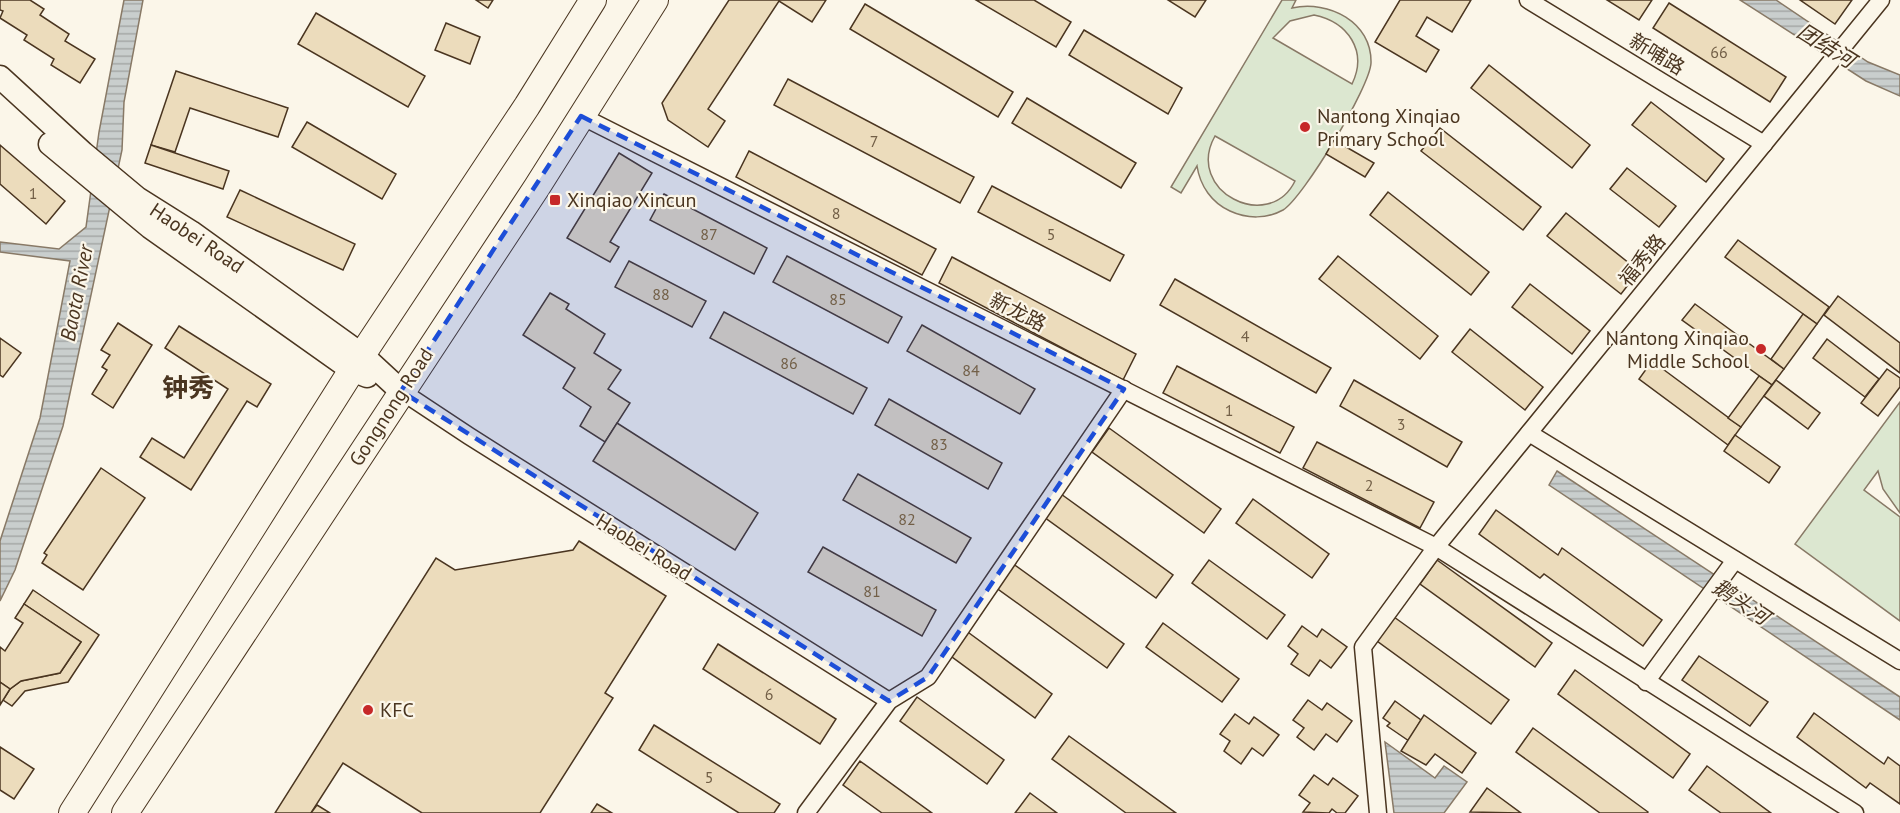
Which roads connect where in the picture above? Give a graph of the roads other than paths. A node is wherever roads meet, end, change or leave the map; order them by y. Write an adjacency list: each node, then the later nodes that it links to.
1 (593, 0): 10 (main road)
2 (654, 0): 7 (main road, Gongnong Road)
3 (1528, 0): 8 (street, 新哺路)
4 (1881, 0): 8 (street, 福秀路)
5 (0, 77): 9 (street, Haobei Road)
6 (0, 97): 9 (street, Haobei Road)
7 (581, 116): 11 (street, 新龙路); 12 (main road, Gongnong Road)
8 (1764, 144): 13 (street, 福秀路)
9 (80, 161): 10 (street, Haobei Road)
10 (357, 362): 12 (street, Haobei Road); 19 (main road)
11 (1124, 389): 14 (street, 新龙路); 18 (street)
12 (401, 390): 18 (street, Haobei Road); 20 (main road, Gongnong Road)
13 (1529, 433): 14 (street, 福秀路); 15 (street)
14 (1436, 547): 17 (street, 新龙路); 22 (street, 福秀路)
15 (1736, 560): 16 (street); 17 (street)
16 (1900, 661)
17 (1646, 682): 23 (street, 新龙路)
18 (889, 701): 21 (street)
19 (72, 813)
20 (125, 813)
21 (806, 813)
22 (1378, 813)
23 (1855, 813)

